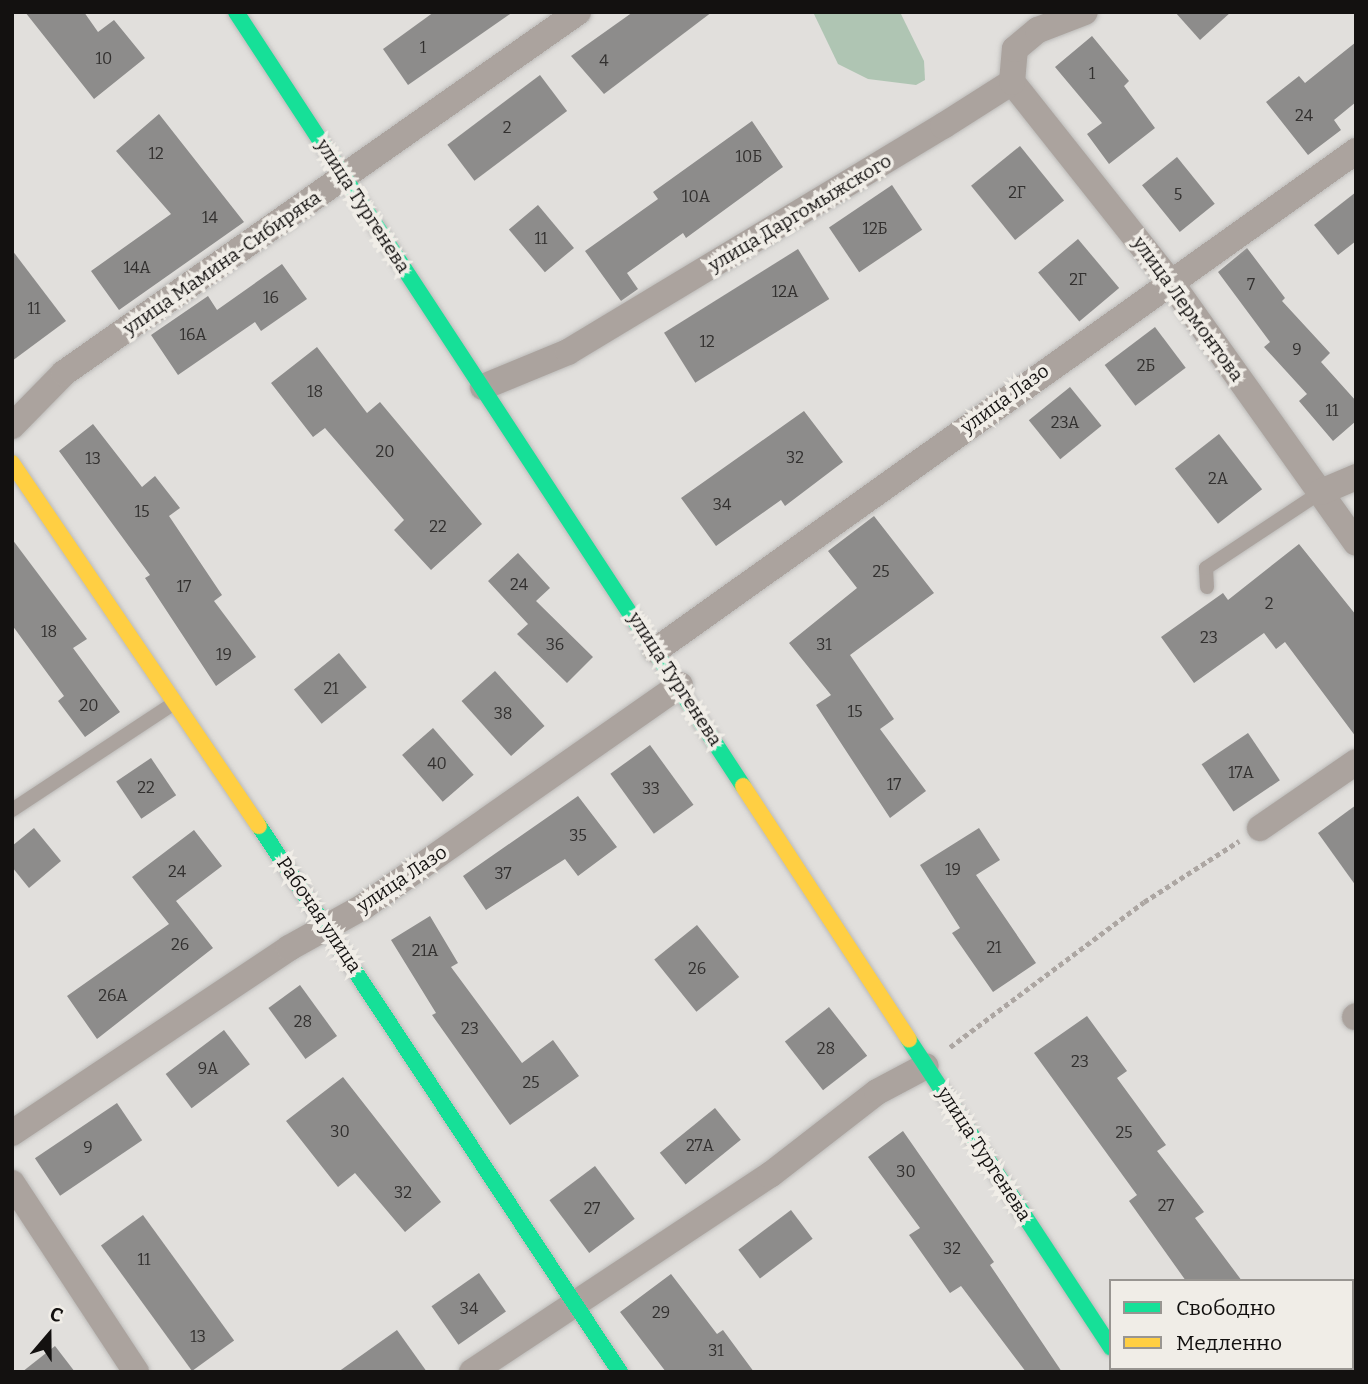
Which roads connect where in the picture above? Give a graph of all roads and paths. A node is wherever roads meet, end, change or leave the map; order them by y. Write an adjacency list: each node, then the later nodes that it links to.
1 (236, 12): 6 (street, улица Тургенева)
2 (578, 12): 6 (street, улица Мамина-Сибиряка)
3 (1085, 12): 4 (street)
4 (1012, 82): 7 (street, улица Лермонтова); 8 (street, улица Даргомыжского)
5 (1356, 151): 7 (street, улица Лазо)
6 (343, 177): 8 (street, улица Тургенева); 9 (street, улица Мамина-Сибиряка)
7 (1170, 281): 12 (street, улица Лермонтова); 15 (street, улица Лазо)
8 (483, 387): 15 (street, улица Тургенева)
9 (12, 426)
10 (15, 474): 17 (street, Рабочая улица)
11 (1356, 477): 12 (street)
12 (1321, 492): 13 (street, улица Лермонтова); 14 (lane)
13 (1356, 543)
14 (1207, 587)
15 (656, 650): 16 (street, улица Тургенева)
16 (680, 685): 21 (street, улица Лазо); 22 (street, улица Тургенева)
17 (175, 703): 19 (lane); 21 (street, Рабочая улица)
18 (1356, 762): 20 (street)
19 (12, 810)
20 (1260, 828): 22 (path)
21 (328, 928): 23 (street, улица Лазо); 25 (street, Рабочая улица)
22 (926, 1066): 25 (street); 26 (street, улица Тургенева)
23 (12, 1133)
24 (12, 1184): 27 (street)
25 (573, 1303): 28 (street); 29 (street, Рабочая улица)
26 (1109, 1345)
27 (136, 1372)
28 (472, 1372)
29 (620, 1372)

